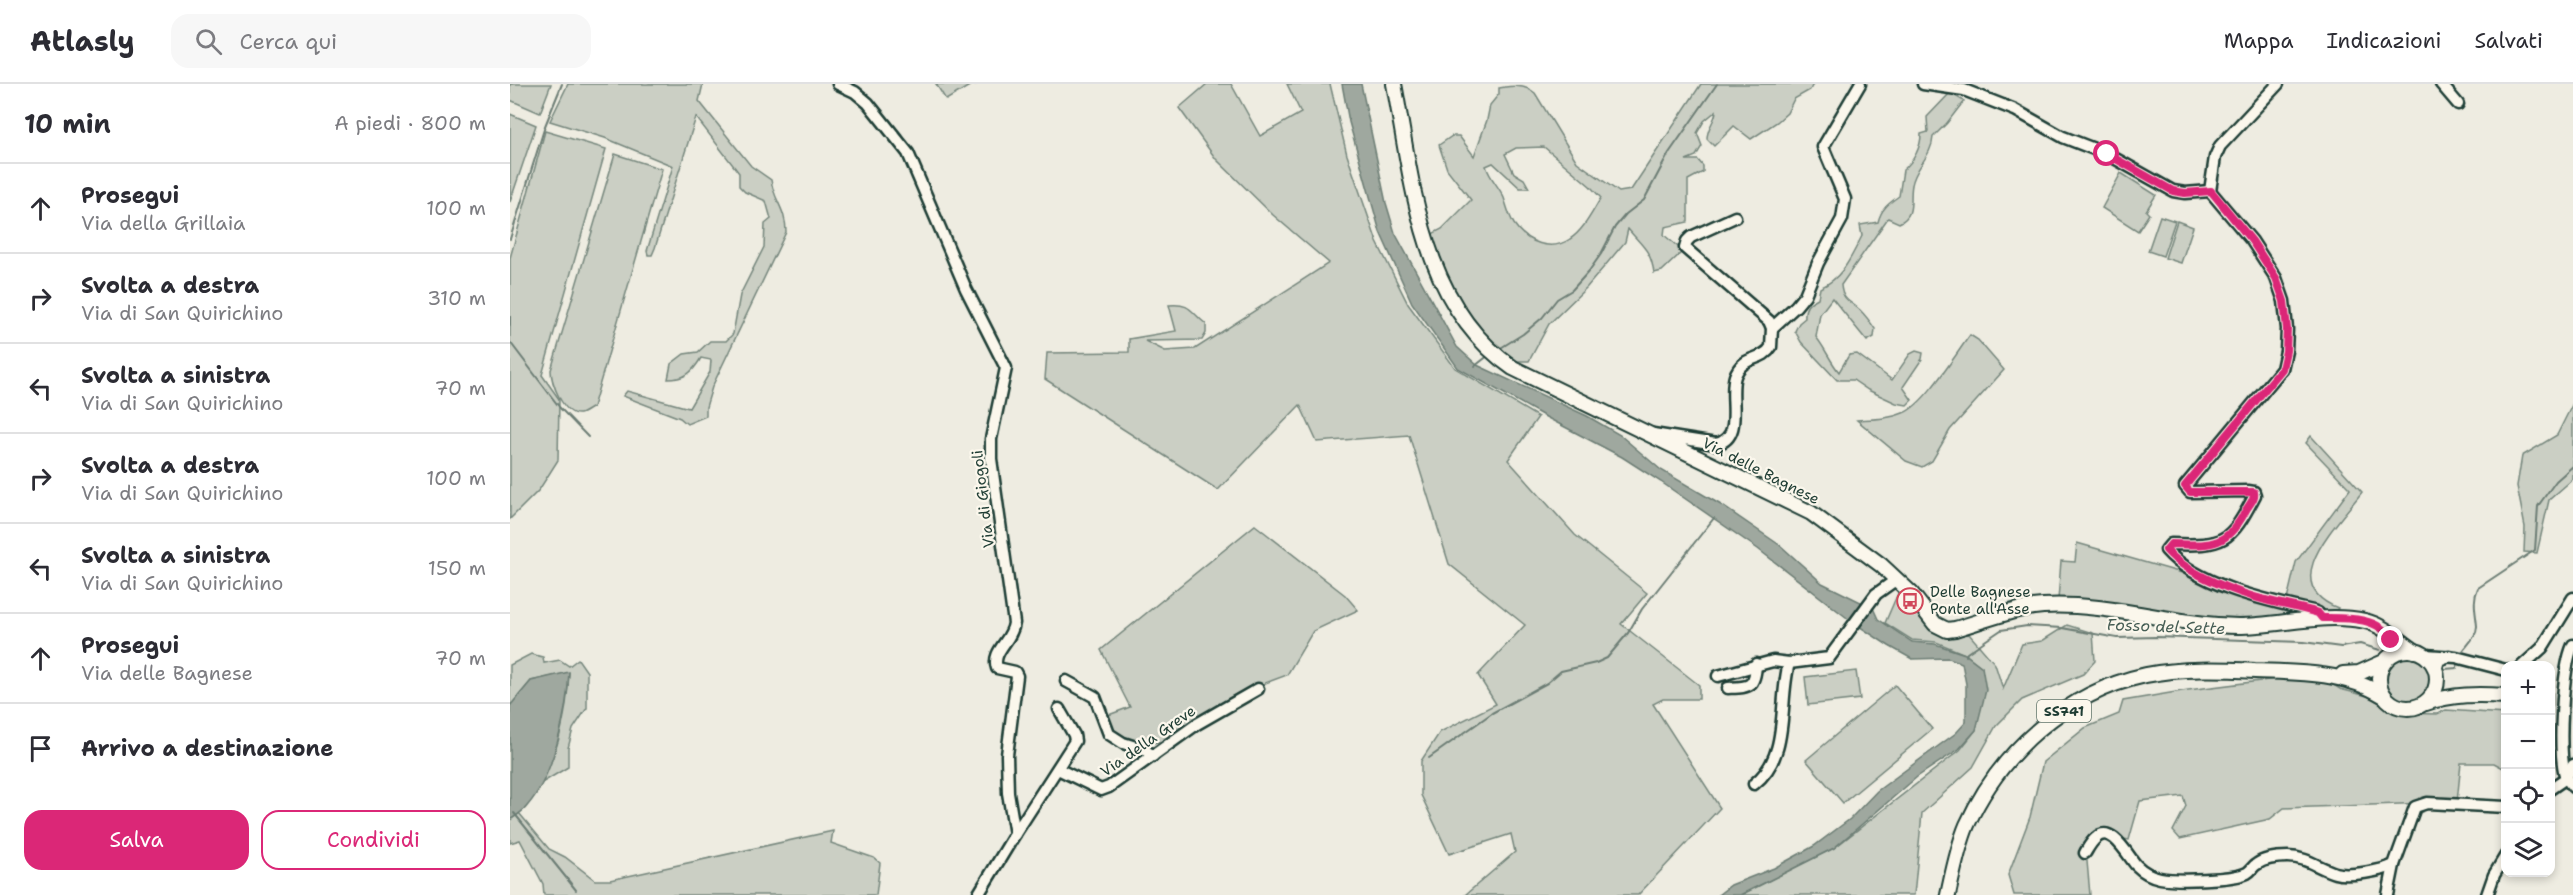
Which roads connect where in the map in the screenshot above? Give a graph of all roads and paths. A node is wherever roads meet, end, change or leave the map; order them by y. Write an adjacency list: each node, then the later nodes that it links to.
1 (838, 84): 42 (street, Via di Giogoli)
2 (1394, 84): 12 (main road, Via delle Bagnese)
3 (1860, 84): 11 (street)
4 (1923, 84): 7 (street)
5 (2278, 84): 9 (street)
6 (2441, 84): 8 (street)
7 (1966, 87): 9 (street)
8 (2458, 104)
9 (2211, 191): 15 (street)
10 (1735, 217): 11 (street)
11 (1772, 327): 12 (street)
12 (1650, 434): 13 (main road, Via delle Bagnese)
13 (1897, 579): 15 (main road, Via delle Bagnese); 22 (street)
14 (2573, 598): 21 (street)
15 (2322, 618): 16 (main road, Via delle Bagnese)
16 (2388, 633): 18 (main road, Via delle Bagnese); 20 (main road)
17 (2573, 645): 39 (street)
18 (2420, 653): 19 (street); 20 (main road, SS741); 26 (main road, SS741)
19 (2457, 657): 24 (street); 26 (street)
20 (2386, 659): 25 (main road, SS741); 32 (main road)
21 (2528, 661)
22 (1789, 663): 23 (street); 40 (street)
23 (1756, 664): 27 (street); 29 (street)
24 (2501, 669)
25 (2316, 674): 32 (main road, SS741); 47 (main road, SS741)
26 (2437, 674): 31 (main road, SS741); 34 (main road)
27 (1719, 676)
28 (1066, 681): 36 (street)
29 (1728, 688)
30 (1258, 689): 36 (street, Via della Greve)
31 (2473, 694): 33 (main road, SS741); 34 (main road, SS741)
32 (2384, 696): 34 (main road, SS741)
33 (2501, 696)
34 (2424, 704)
35 (1059, 709): 38 (street)
36 (1153, 756): 38 (street, Via della Greve)
37 (2573, 765): 39 (street)
38 (1058, 769): 42 (street)
39 (2569, 782)
40 (1754, 784)
41 (2501, 807): 45 (street)
42 (1015, 834): 46 (street)
43 (2085, 853): 45 (street)
44 (2501, 862): 49 (street)
45 (2394, 865): 48 (street)
46 (978, 895)
47 (1948, 895)
48 (2388, 895)
49 (2487, 895)

